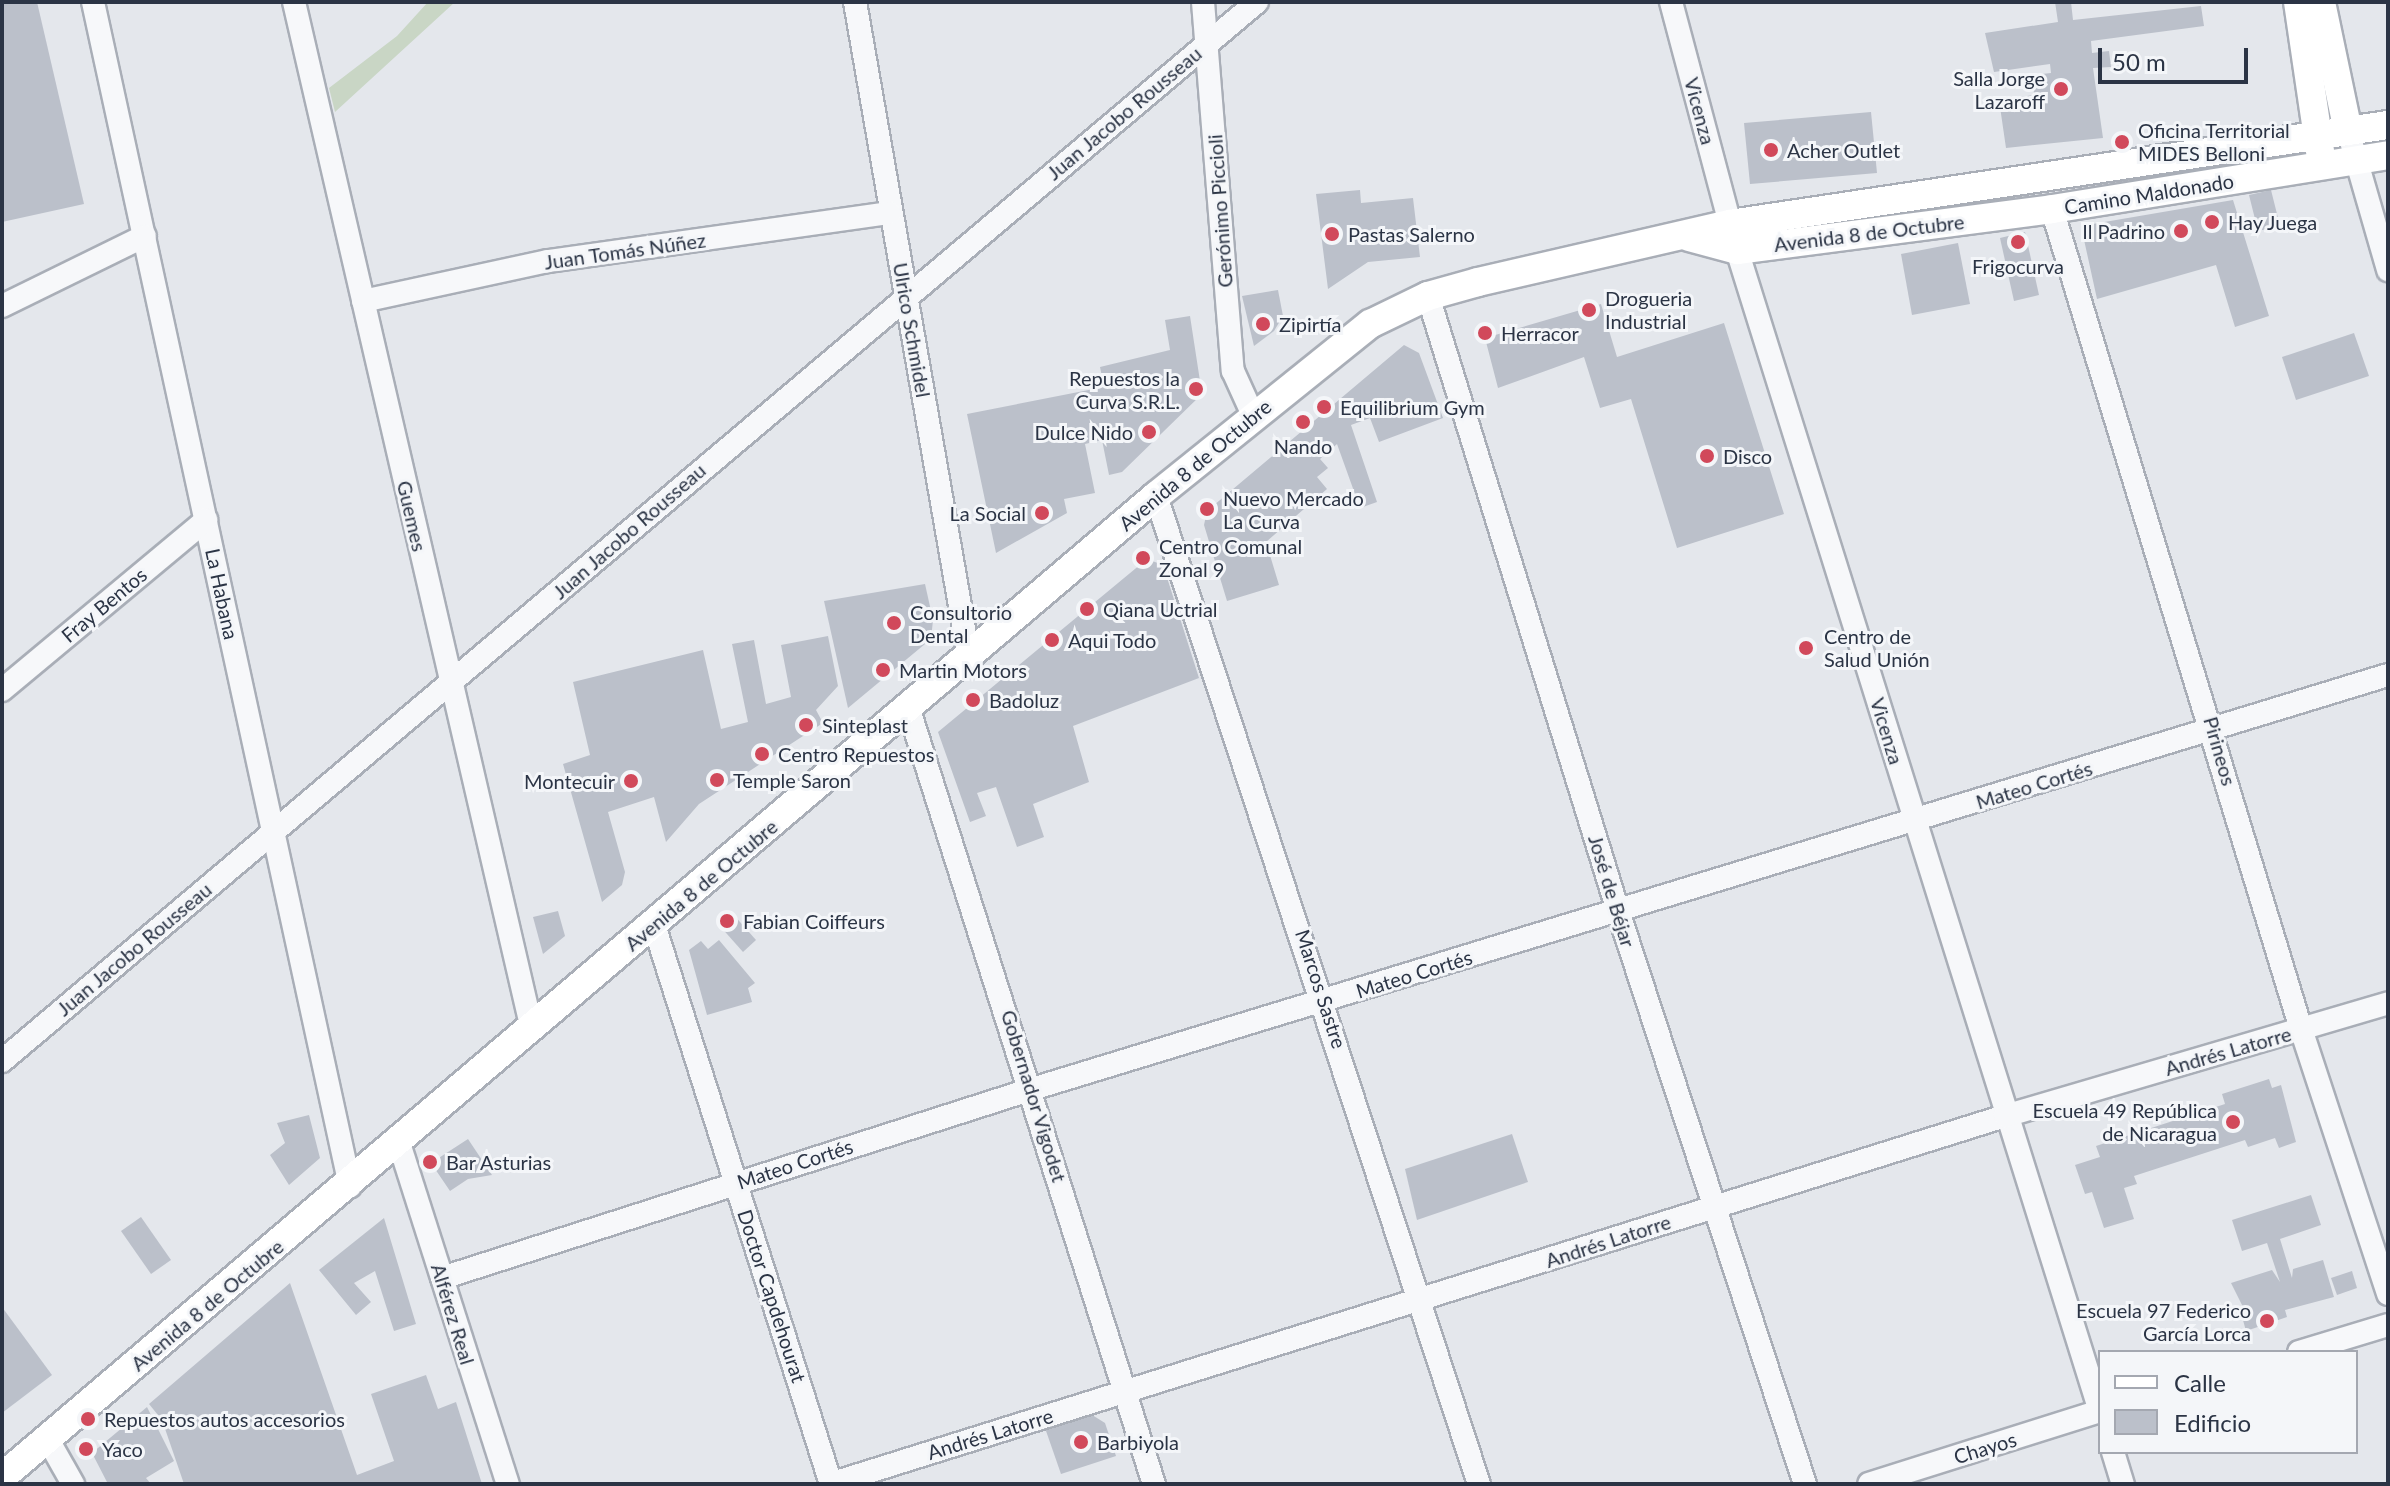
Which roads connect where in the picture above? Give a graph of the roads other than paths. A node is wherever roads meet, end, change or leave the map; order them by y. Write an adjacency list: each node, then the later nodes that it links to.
1 (93, 2): 19 (street, La Habana)
2 (294, 2): 24 (street, Guemes)
3 (855, 2): 18 (street, Ulrico Schmidel)
4 (1203, 2): 9 (street, Gerónimo Piccioli)
5 (1257, 2): 9 (street, Juan Jacobo Rousseau)
6 (1671, 2): 20 (street, Vicenza)
7 (2298, 2): 12 (main road)
8 (2321, 2): 11 (main road)
9 (1207, 44): 22 (street, Juan Jacobo Rousseau); 26 (street, Gerónimo Piccioli)
10 (2388, 125): 11 (main road, Camino Maldonado)
11 (2348, 131): 12 (main road, Camino Maldonado); 14 (street)
12 (2318, 133): 15 (main road); 16 (main road, Camino Maldonado)
13 (2388, 155): 14 (main road, Camino Maldonado)
14 (2353, 161): 15 (main road, Camino Maldonado); 21 (street)
15 (2323, 166): 17 (main road, Camino Maldonado)
16 (2001, 179): 20 (main road, Avenida 8 de Octubre)
17 (2052, 209): 20 (main road, Avenida 8 de Octubre); 34 (street, Pirineos)
18 (890, 213): 22 (street, Ulrico Schmidel); 24 (street, Juan Tomás Núñez)
19 (145, 236): 25 (street); 28 (street, La Habana)
20 (1733, 237): 23 (main road, Avenida 8 de Octubre); 35 (street, Vicenza)
21 (2388, 270)
22 (906, 294): 29 (street, Ulrico Schmidel); 31 (street, Juan Jacobo Rousseau)
23 (1428, 296): 26 (main road, Avenida 8 de Octubre); 37 (street, José de Béjar)
24 (363, 301): 31 (street, Guemes)
25 (2, 306)
26 (1253, 415): 27 (main road, Avenida 8 de Octubre)
27 (1156, 496): 29 (main road, Avenida 8 de Octubre); 39 (street, Marcos Sastre)
28 (206, 520): 32 (street, Fray Bentos); 36 (street, La Habana)
29 (969, 657): 33 (main road, Avenida 8 de Octubre)
30 (2388, 675): 34 (street, Mateo Cortés)
31 (450, 680): 36 (street, Juan Jacobo Rousseau); 42 (street, Guemes)
32 (2, 690)
33 (909, 710): 38 (main road, Avenida 8 de Octubre); 44 (street, Gobernador Vigodet)
34 (2214, 729): 35 (street, Mateo Cortés); 41 (street, Pirineos)
35 (1915, 821): 37 (street, Mateo Cortés); 45 (street, Vicenza)
36 (274, 831): 43 (street, Juan Jacobo Rousseau); 48 (street, La Habana)
37 (1618, 911): 39 (street, Mateo Cortés); 49 (street, José de Béjar)
38 (654, 925): 42 (main road, Avenida 8 de Octubre); 47 (street, Doctor Capdehourat)
39 (1324, 1001): 44 (street, Mateo Cortés); 52 (street, Marcos Sastre)
40 (2388, 1003): 41 (street, Andrés Latorre)
41 (2301, 1029): 45 (street, Andrés Latorre); 51 (street, Pirineos)
42 (532, 1030): 46 (main road, Avenida 8 de Octubre)
43 (2, 1061)
44 (1032, 1089): 47 (street, Mateo Cortés); 55 (street, Gobernador Vigodet)
45 (2005, 1116): 49 (street, Andrés Latorre); 56 (street, Vicenza)
46 (399, 1143): 48 (main road, Avenida 8 de Octubre); 50 (street, Alférez Real)
47 (736, 1183): 50 (street, Mateo Cortés); 63 (street, Doctor Capdehourat)
48 (350, 1186): 58 (main road, Avenida 8 de Octubre)
49 (1714, 1207): 52 (street, Andrés Latorre); 66 (street, José de Béjar)
50 (442, 1278): 62 (street, Alférez Real)
51 (2388, 1294)
52 (1422, 1301): 55 (street, Andrés Latorre); 65 (street, Marcos Sastre)
53 (2388, 1325): 54 (street)
54 (2306, 1350)
55 (1124, 1391): 63 (street, Andrés Latorre); 64 (street, Gobernador Vigodet)
56 (2098, 1405)
57 (2098, 1412): 67 (street, Chayos)
58 (47, 1438): 60 (main road, Avenida 8 de Octubre); 61 (street)
59 (2114, 1454): 68 (street)
60 (2, 1477)
61 (73, 1484)
62 (508, 1484)
63 (831, 1484)
64 (1154, 1484)
65 (1479, 1484)
66 (1805, 1484)
67 (1869, 1484)
68 (2123, 1484)

